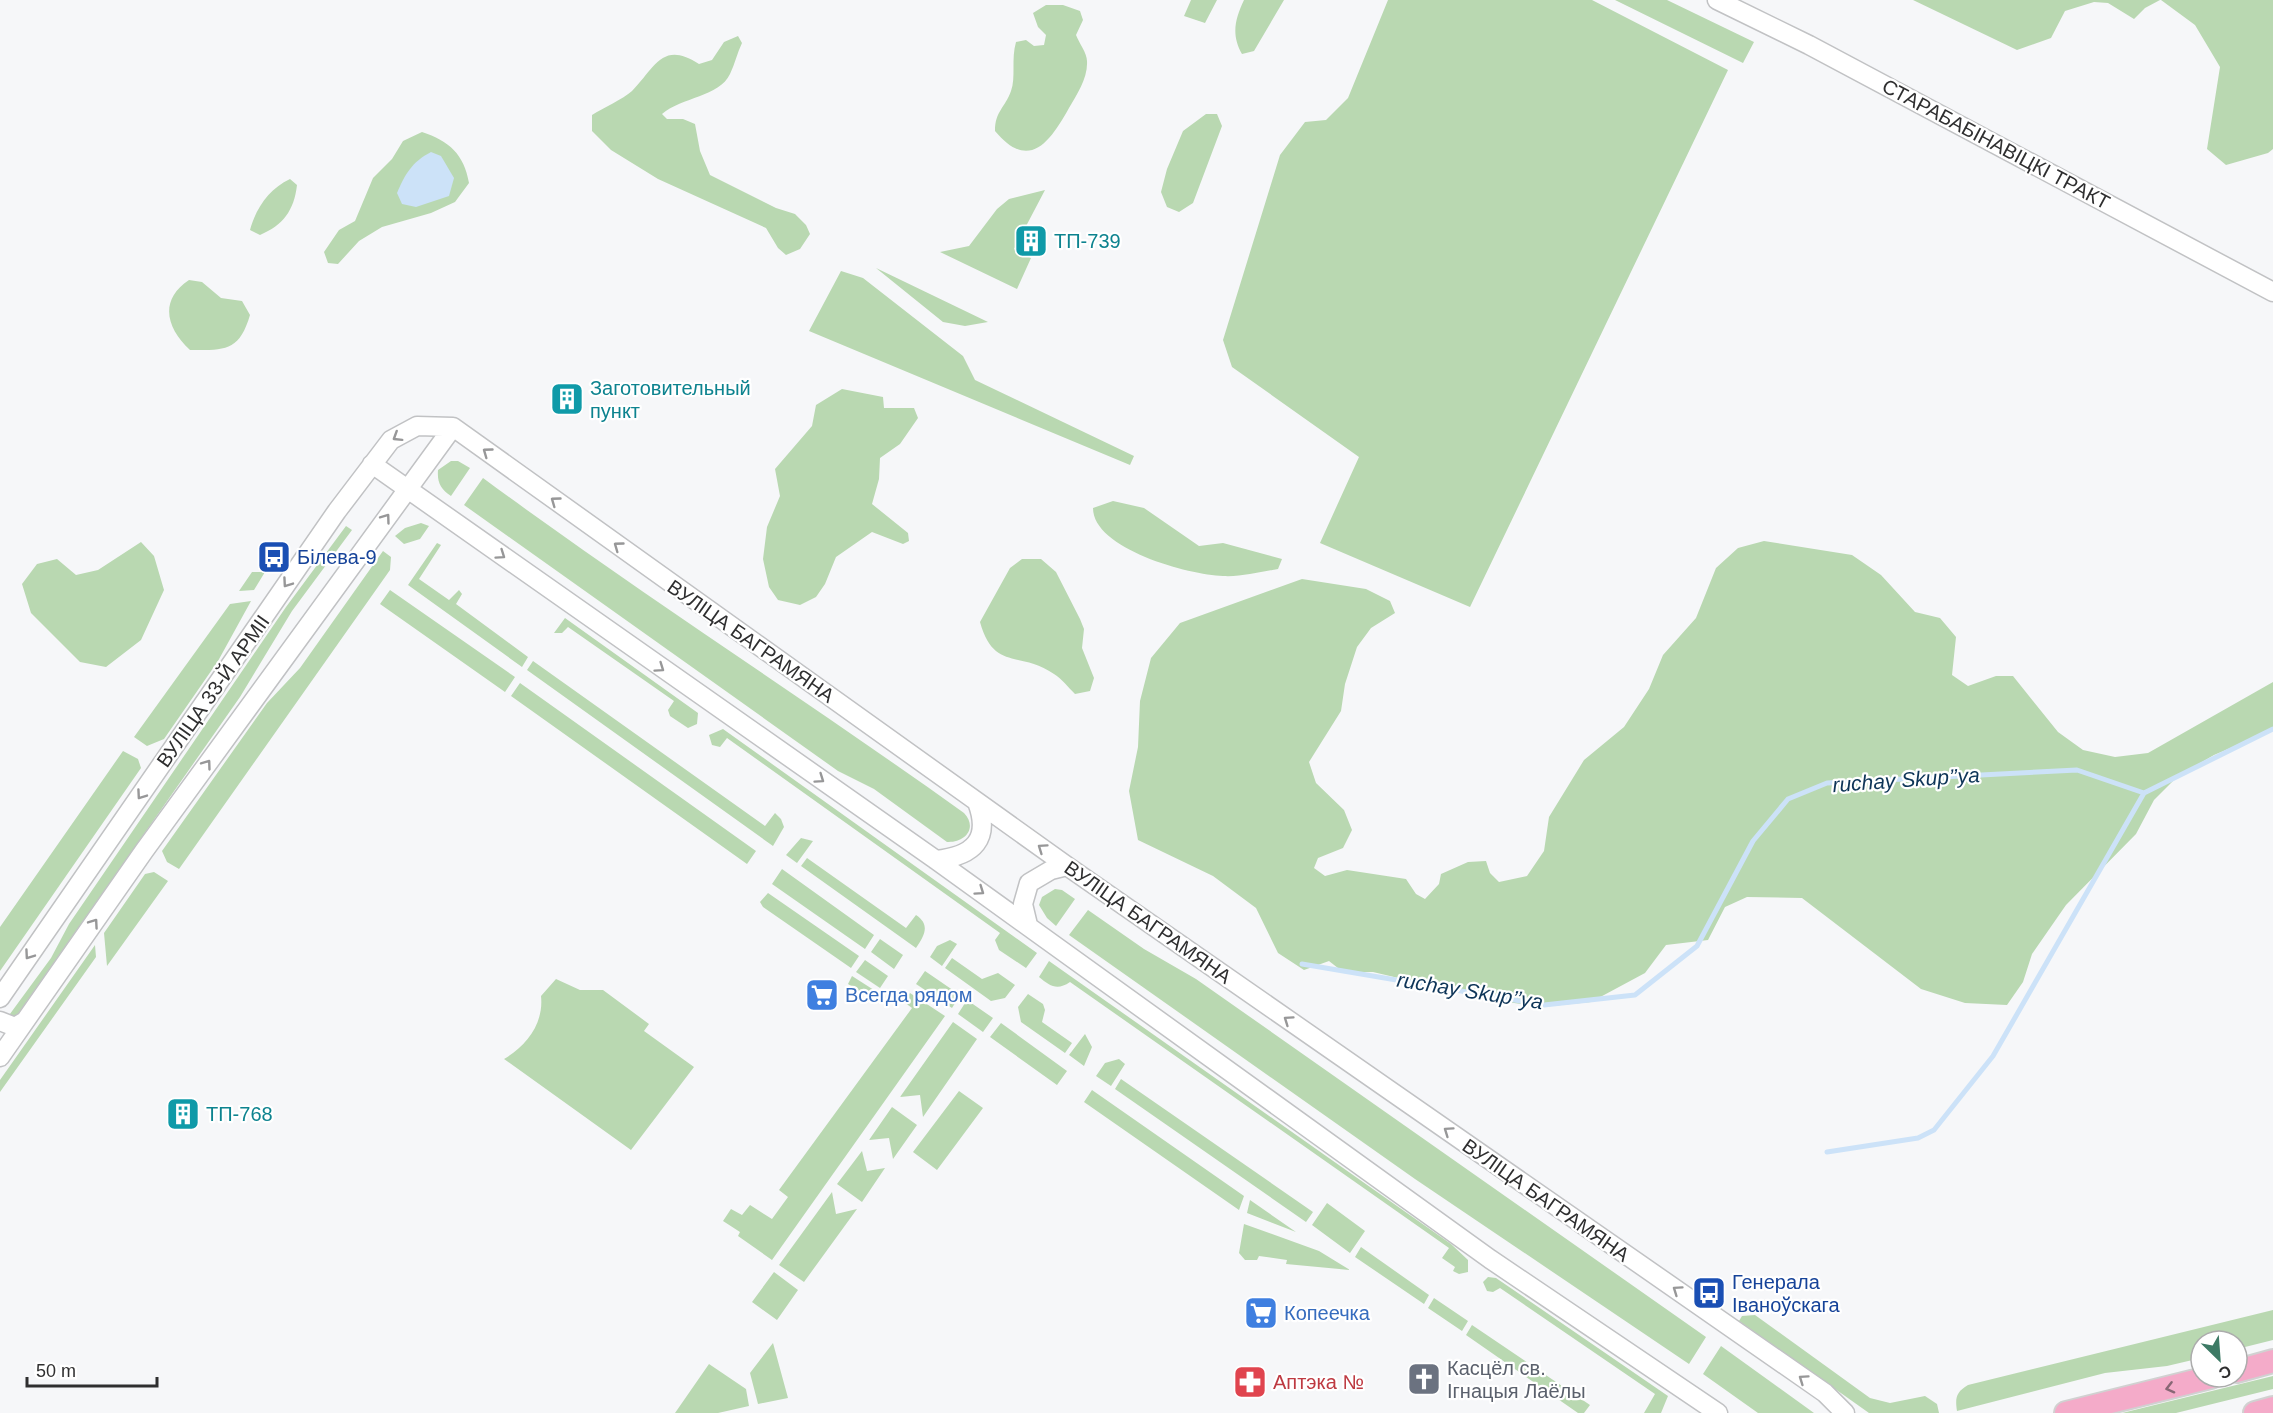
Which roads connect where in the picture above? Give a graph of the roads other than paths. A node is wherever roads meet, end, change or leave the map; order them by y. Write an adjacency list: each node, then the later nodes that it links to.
1 (1717, 0): 2 (street, СТАРАБАБІНАВІЦКІ ТРАКТ)
2 (2273, 292)
3 (453, 427): 4 (street, ВУЛІЦА 33-Й АРМІІ, one-way to 4); 5 (street, ВУЛІЦА 33-Й АРМІІ); 6 (street, ВУЛІЦА БАГРАМЯНА, one-way to 3)
4 (372, 464): 5 (street); 10 (street, ВУЛІЦА 33-Й АРМІІ, one-way to 10)
5 (407, 490): 7 (street, one-way to 7); 12 (street, ВУЛІЦА 33-Й АРМІІ, one-way to 5)
6 (977, 802): 7 (street); 8 (street, ВУЛІЦА БАГРАМЯНА, one-way to 6)
7 (936, 860): 9 (street, one-way to 9)
8 (1067, 866): 9 (street); 20 (street, ВУЛІЦА БАГРАМЯНА, one-way to 8)
9 (1028, 925): 19 (street)
10 (0, 998)
11 (0, 1021): 12 (street)
12 (25, 1021): 14 (street, ВУЛІЦА 33-Й АРМІІ)
13 (0, 1038): 14 (street)
14 (0, 1057)
15 (2273, 1361): 16 (main road)
16 (2249, 1368)
17 (2189, 1382): 21 (main road, one-way to 21)
18 (2273, 1408): 22 (main road)
19 (1711, 1410)
20 (1845, 1413)
21 (2066, 1413)
22 (2255, 1413)

